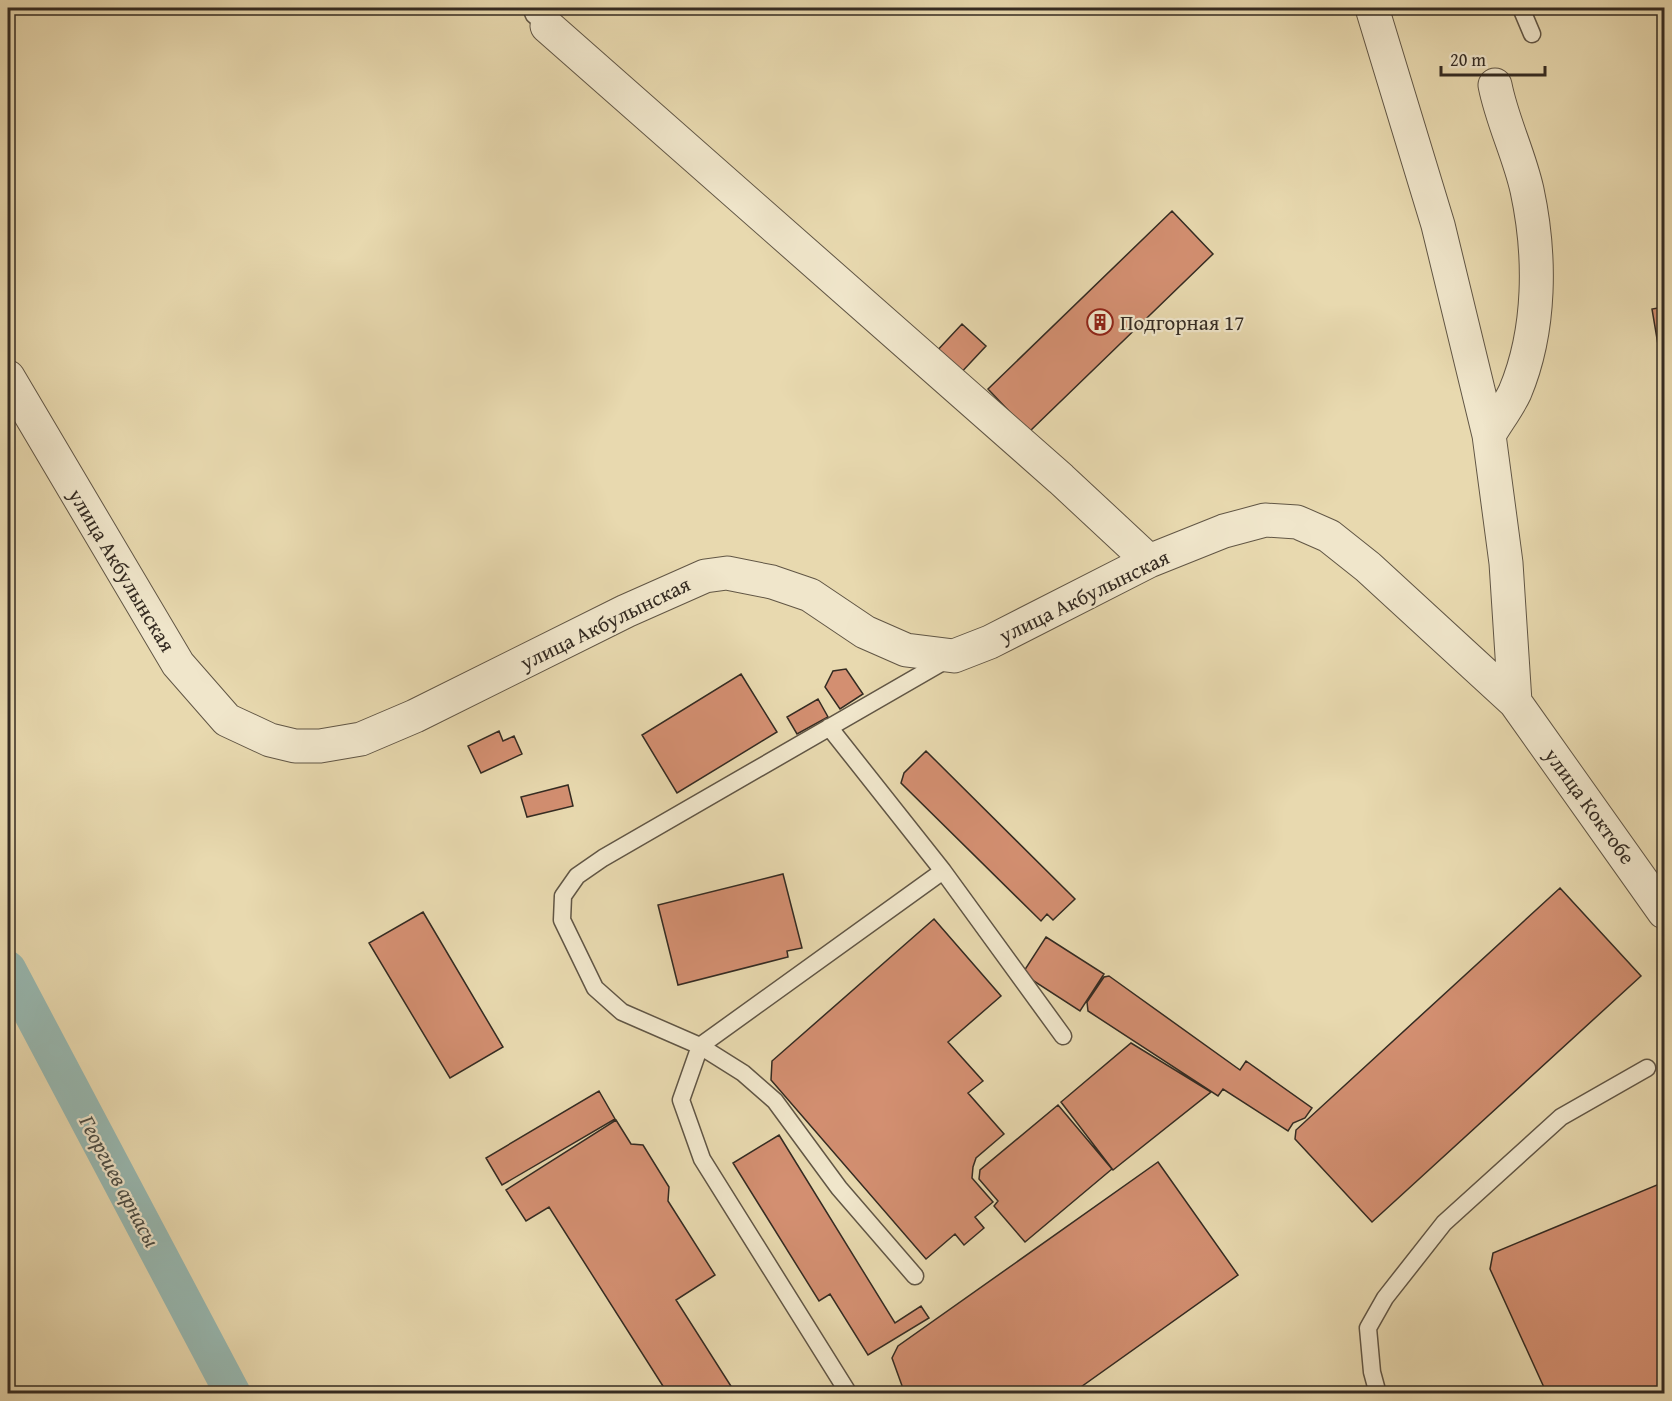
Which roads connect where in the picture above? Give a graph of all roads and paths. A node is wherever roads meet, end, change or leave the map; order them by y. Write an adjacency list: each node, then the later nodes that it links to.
1 (1372, 8): 7 (street)
2 (1521, 8): 4 (lane)
3 (539, 17): 8 (street)
4 (1532, 34)
5 (1495, 85): 7 (street)
6 (8, 377): 9 (street, улица Акбулынская)
7 (1489, 435): 10 (street)
8 (1149, 561): 9 (street, улица Акбулынская); 10 (street, улица Акбулынская)
9 (954, 656): 11 (lane)
10 (1515, 702): 13 (street, улица Коктобе)
11 (829, 727): 12 (lane); 15 (lane)
12 (943, 871): 14 (lane); 15 (lane)
13 (1665, 912)
14 (1063, 1036)
15 (700, 1046): 17 (lane); 18 (lane)
16 (1647, 1068): 19 (lane)
17 (915, 1276)
18 (849, 1394)
19 (1378, 1394)

